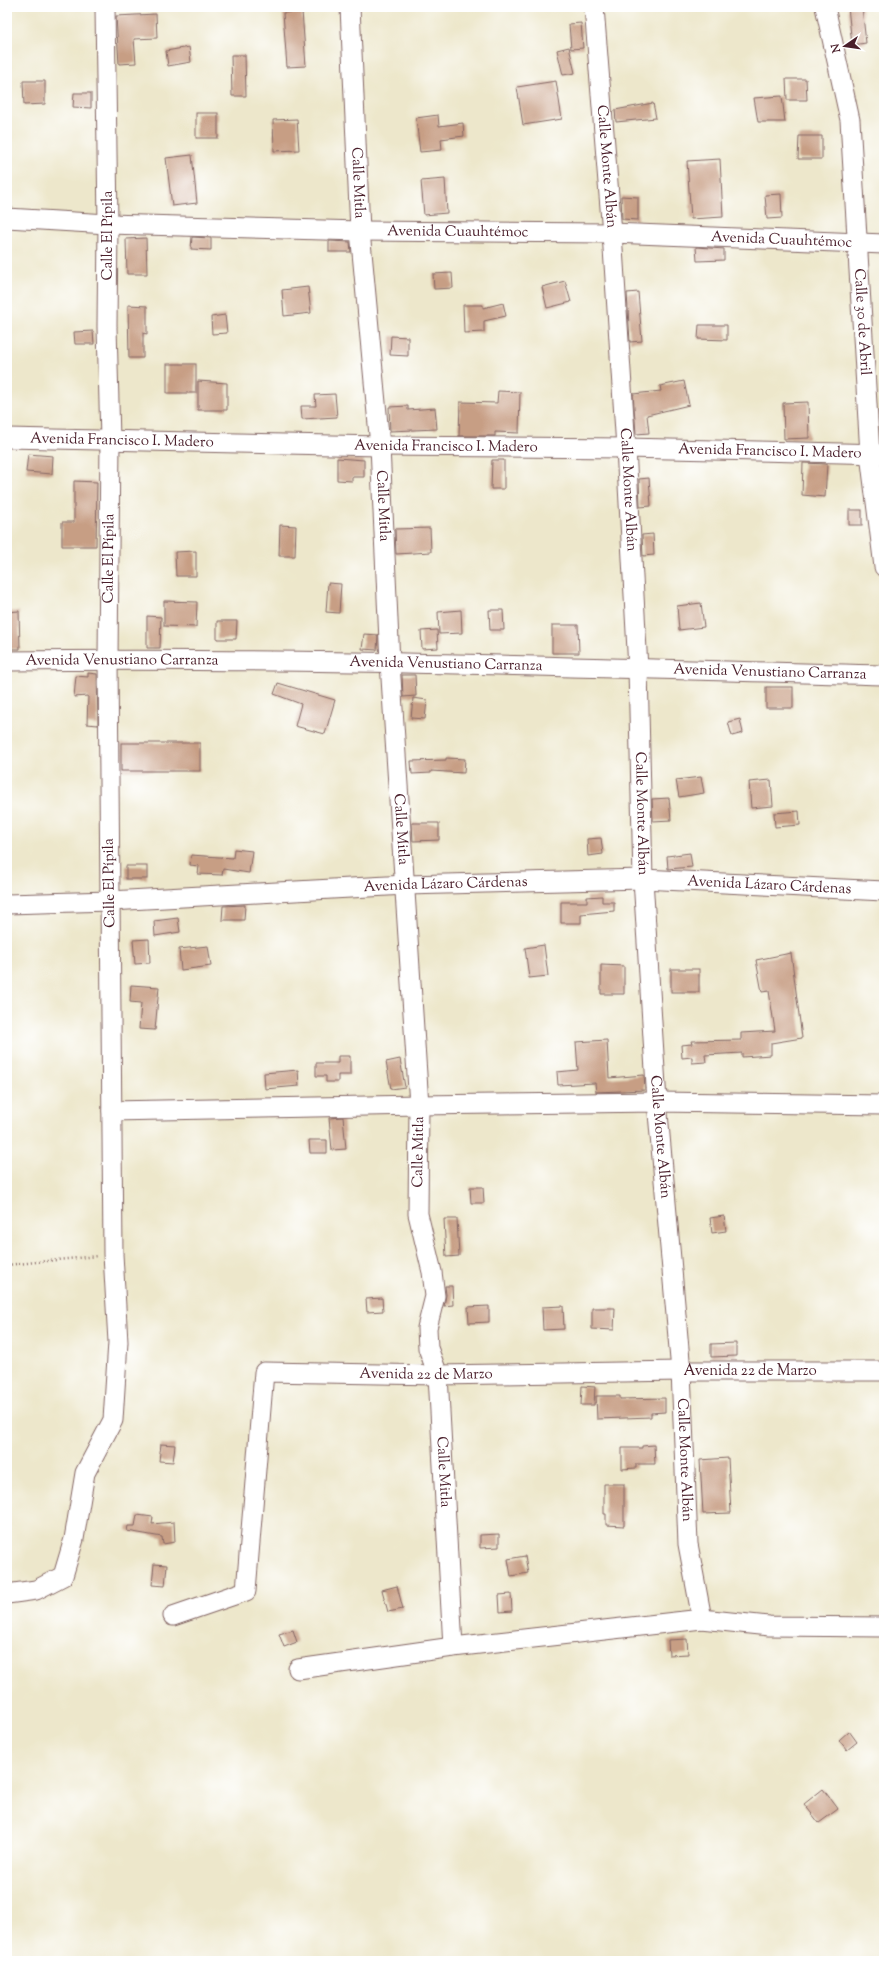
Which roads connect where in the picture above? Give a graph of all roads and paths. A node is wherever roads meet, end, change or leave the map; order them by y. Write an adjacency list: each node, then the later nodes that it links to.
1 (105, 7): 6 (street, Calle El Pípila)
2 (350, 7): 7 (street, Calle Mitla)
3 (594, 7): 8 (street, Calle Monte Albán)
4 (825, 7): 9 (street, Calle 30 de Abril)
5 (7, 218): 6 (street, Avenida Cuauhtémoc)
6 (108, 224): 7 (street, Avenida Cuauhtémoc); 12 (street, Calle El Pípila)
7 (360, 231): 8 (street, Avenida Cuauhtémoc); 13 (street, Calle Mitla)
8 (612, 233): 9 (street, Avenida Cuauhtémoc); 14 (street, Calle Monte Albán)
9 (857, 242): 10 (street, Avenida Cuauhtémoc); 15 (street, Calle 30 de Abril)
10 (884, 244)
11 (7, 438): 12 (street, Avenida Francisco I. Madero)
12 (110, 440): 13 (street, Avenida Francisco I. Madero); 17 (street, Calle El Pípila)
13 (380, 446): 14 (street, Avenida Francisco I. Madero); 19 (street, Calle Mitla)
14 (626, 448): 15 (street, Avenida Francisco I. Madero); 20 (street, Calle Monte Albán)
15 (877, 454): 16 (street, Calle 30 de Abril)
16 (884, 567)
17 (108, 660): 18 (street, Avenida Venustiano Carranza); 19 (street, Avenida Venustiano Carranza); 25 (street, Calle El Pípila)
18 (7, 661)
19 (390, 663): 20 (street, Avenida Venustiano Carranza); 23 (street, Calle Mitla)
20 (638, 669): 21 (street, Avenida Venustiano Carranza); 22 (street, Calle Monte Albán)
21 (884, 675)
22 (643, 879): 23 (street, Avenida Lázaro Cárdenas); 24 (street, Avenida Lázaro Cárdenas); 27 (street, Calle Monte Albán)
23 (406, 885): 25 (street, Avenida Lázaro Cárdenas); 28 (street, Calle Mitla)
24 (884, 891)
25 (110, 901): 26 (street, Avenida Lázaro Cárdenas); 30 (street, Calle El Pípila)
26 (7, 904)
27 (657, 1102): 28 (street); 29 (street); 33 (street, Calle Monte Albán)
28 (419, 1105): 30 (street); 35 (street, Calle Mitla)
29 (884, 1105)
30 (112, 1111): 31 (street, Calle El Pípila)
31 (113, 1254): 32 (path); 36 (street, Calle El Pípila)
32 (7, 1265)
33 (681, 1371): 34 (street, Avenida 22 de Marzo); 35 (street, Avenida 22 de Marzo); 38 (street, Calle Monte Albán)
34 (884, 1371)
35 (438, 1375): 37 (street, Avenida 22 de Marzo); 40 (street, Calle Mitla)
36 (7, 1594)
37 (173, 1616)
38 (702, 1619): 39 (street); 40 (street)
39 (884, 1627)
40 (453, 1647): 41 (street)
41 (298, 1669)

